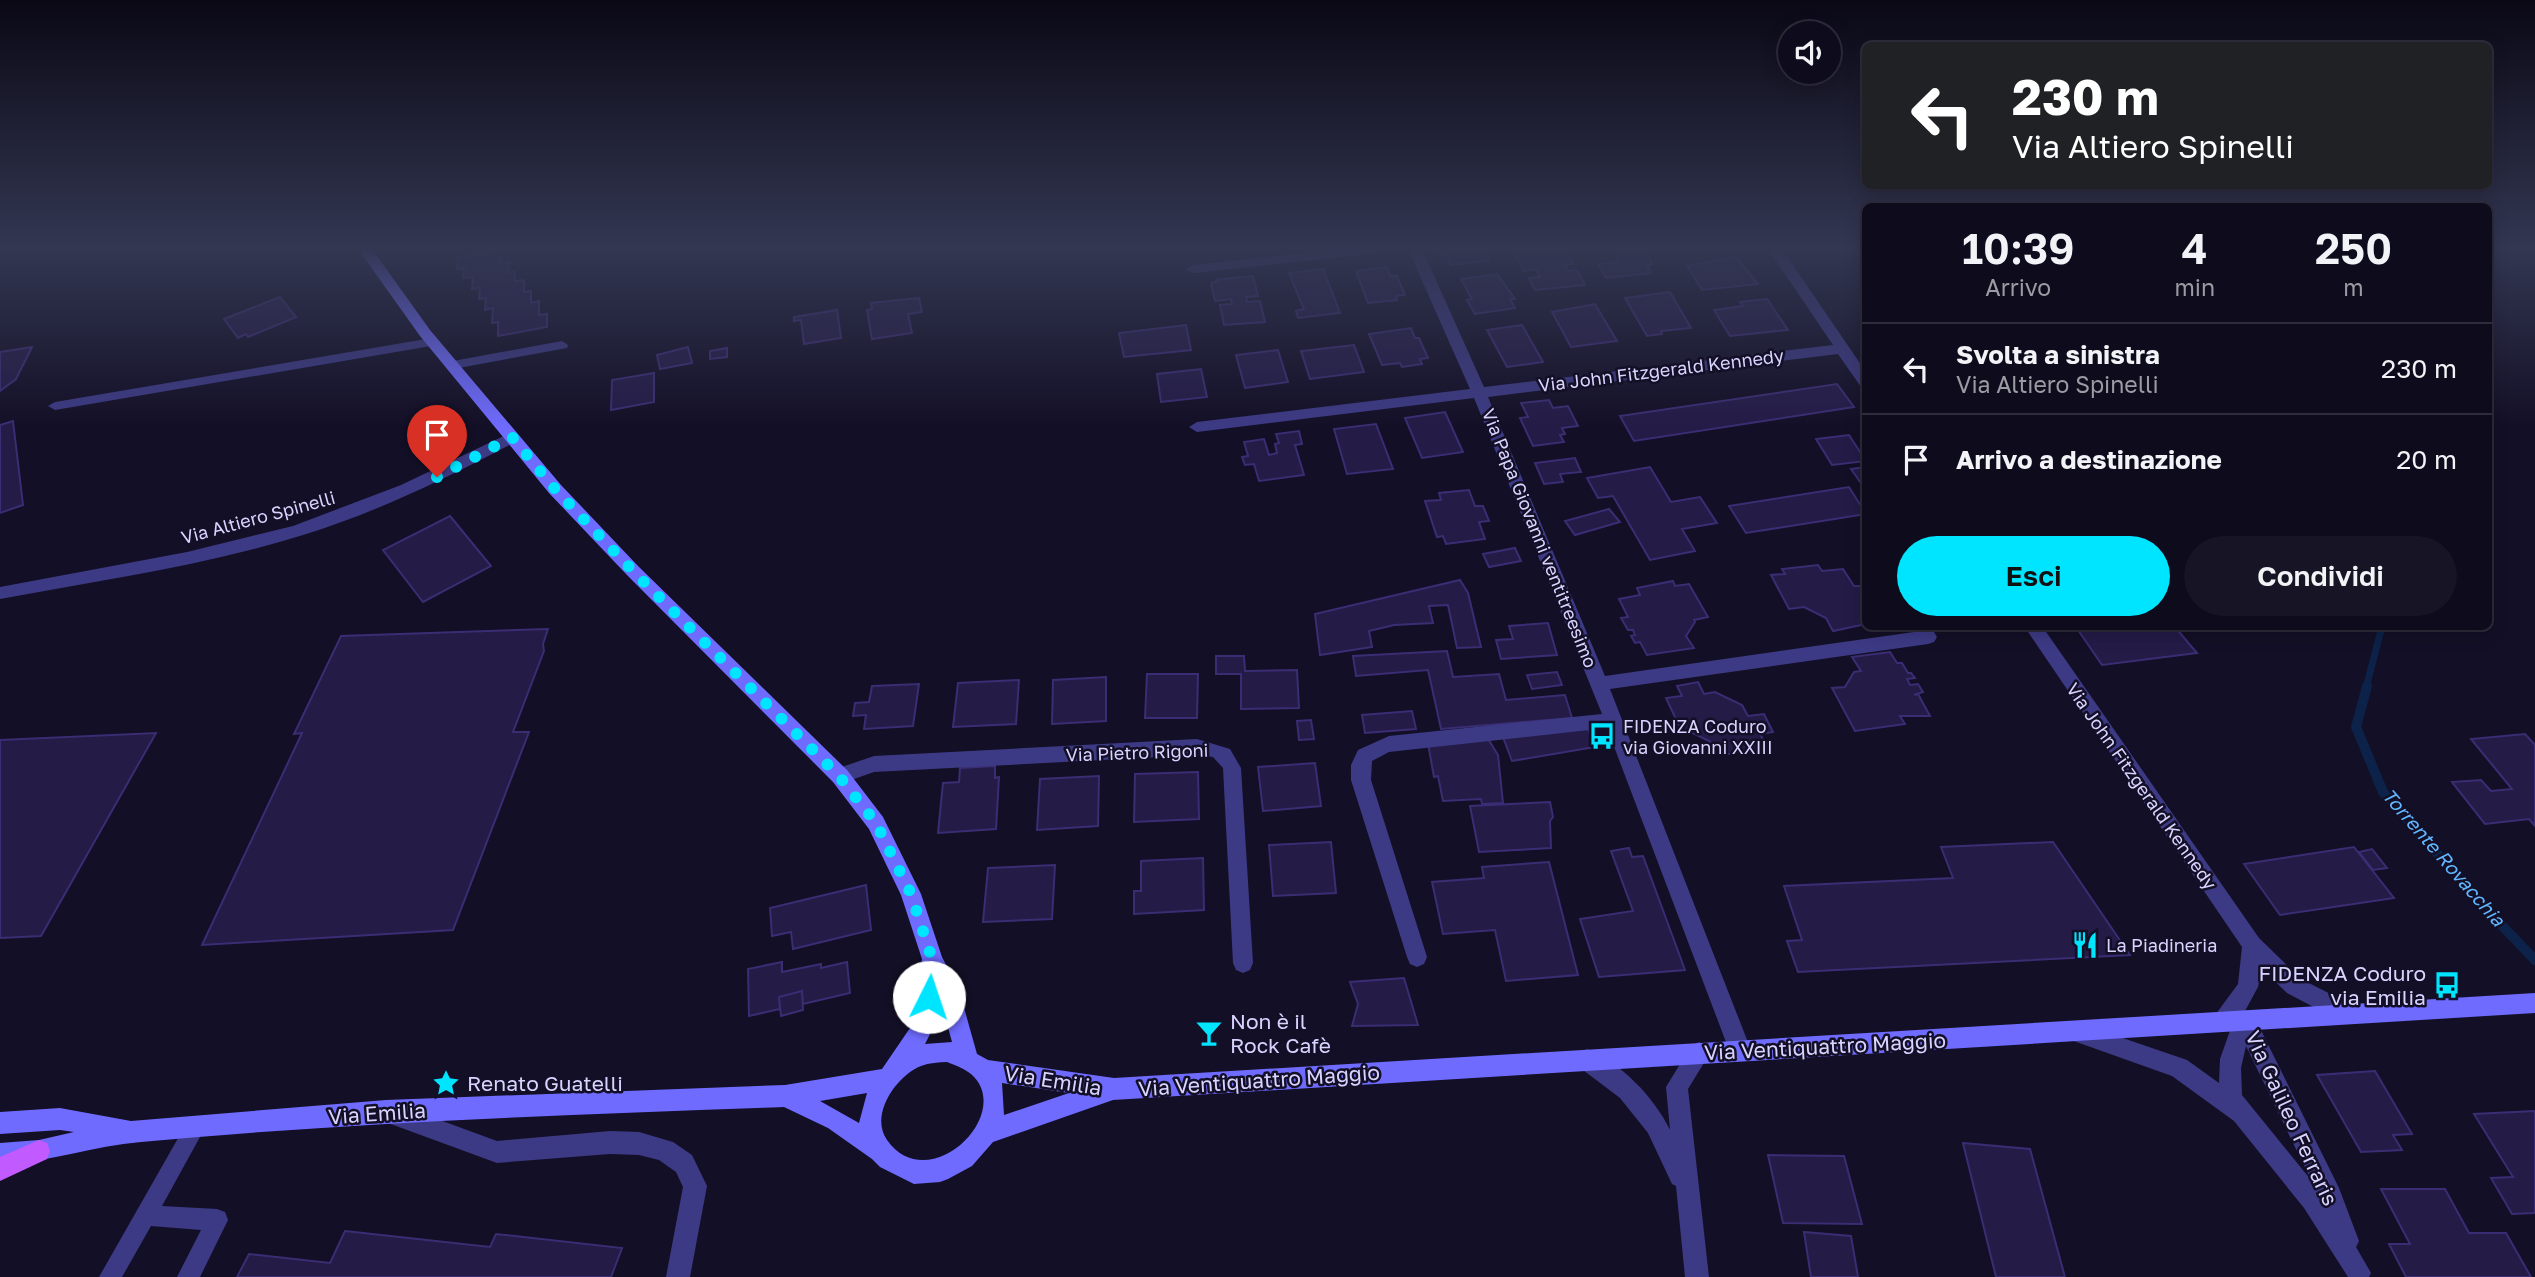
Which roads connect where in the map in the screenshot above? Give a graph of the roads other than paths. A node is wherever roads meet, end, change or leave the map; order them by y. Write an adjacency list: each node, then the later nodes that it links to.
1 (408, 309): 4 (main road)
2 (1443, 309): 9 (street)
3 (1814, 309): 6 (street)
4 (432, 341): 7 (main road); 10 (lane)
5 (562, 345): 7 (lane)
6 (1841, 349): 8 (street); 9 (street, Via John Fitzgerald Kennedy)
7 (453, 365): 12 (main road)
8 (1862, 378)
9 (1481, 392): 11 (street, Via John Fitzgerald Kennedy); 16 (street, Via Papa Giovanni ventitreesimo)
10 (55, 406)
11 (1197, 427)
12 (512, 437): 13 (street, Via Altiero Spinelli); 18 (main road)
13 (0, 593)
14 (2035, 630): 19 (street, Via John Fitzgerald Kennedy)
15 (1928, 637): 16 (street, Via Papa Giovanni ventitreesimo)
16 (1599, 684): 17 (street, Via Papa Giovanni ventitreesimo)
17 (1613, 720): 20 (street); 28 (street, Via Papa Giovanni ventitreesimo)
18 (839, 776): 21 (main road); 22 (street, Via Pietro Rigoni)
19 (2252, 944): 24 (street, Via John Fitzgerald Kennedy); 26 (street)
20 (1417, 957)
21 (932, 959): 31 (main road); 32 (main road)
22 (1243, 963)
23 (2535, 1003): 24 (main road, Via Ventiquattro Maggio)
24 (2348, 1014): 25 (main road, Via Ventiquattro Maggio)
25 (2245, 1020): 26 (main road, Via Ventiquattro Maggio); 36 (street, Via Galileo Ferraris); 47 (street, Via Galileo Ferraris)
26 (2221, 1022): 27 (main road, Via Ventiquattro Maggio)
27 (2072, 1031): 28 (main road, Via Ventiquattro Maggio); 36 (street, Via Galileo Ferraris)
28 (1740, 1051): 29 (main road, Via Ventiquattro Maggio)
29 (1699, 1053): 30 (main road, Via Ventiquattro Maggio); 45 (street)
30 (1587, 1060): 33 (main road, Via Ventiquattro Maggio); 45 (street)
31 (976, 1063): 32 (main road); 33 (main road, Via Emilia); 40 (main road)
32 (890, 1075): 34 (main road, Via Emilia); 41 (main road)
33 (1114, 1089): 40 (main road, Via Emilia)
34 (785, 1096): 35 (main road, Via Emilia); 41 (main road, Via Emilia)
35 (386, 1111): 38 (main road, Via Emilia); 50 (street)
36 (2243, 1115): 47 (street, Via Galileo Ferraris)
37 (0, 1123): 39 (main road, Via Emilia)
38 (196, 1126): 39 (main road, Via Emilia); 46 (lane)
39 (136, 1131): 42 (main road, Via Emilia)
40 (988, 1132): 41 (main road)
41 (879, 1150)
42 (39, 1151): 43 (main road, Via Emilia); 44 (main road)
43 (0, 1154)
44 (0, 1169)
45 (1686, 1189): 51 (street)
46 (145, 1215): 48 (lane); 49 (lane)
47 (2360, 1275)
48 (110, 1277)
49 (188, 1277)
50 (678, 1277)
51 (1697, 1277)

